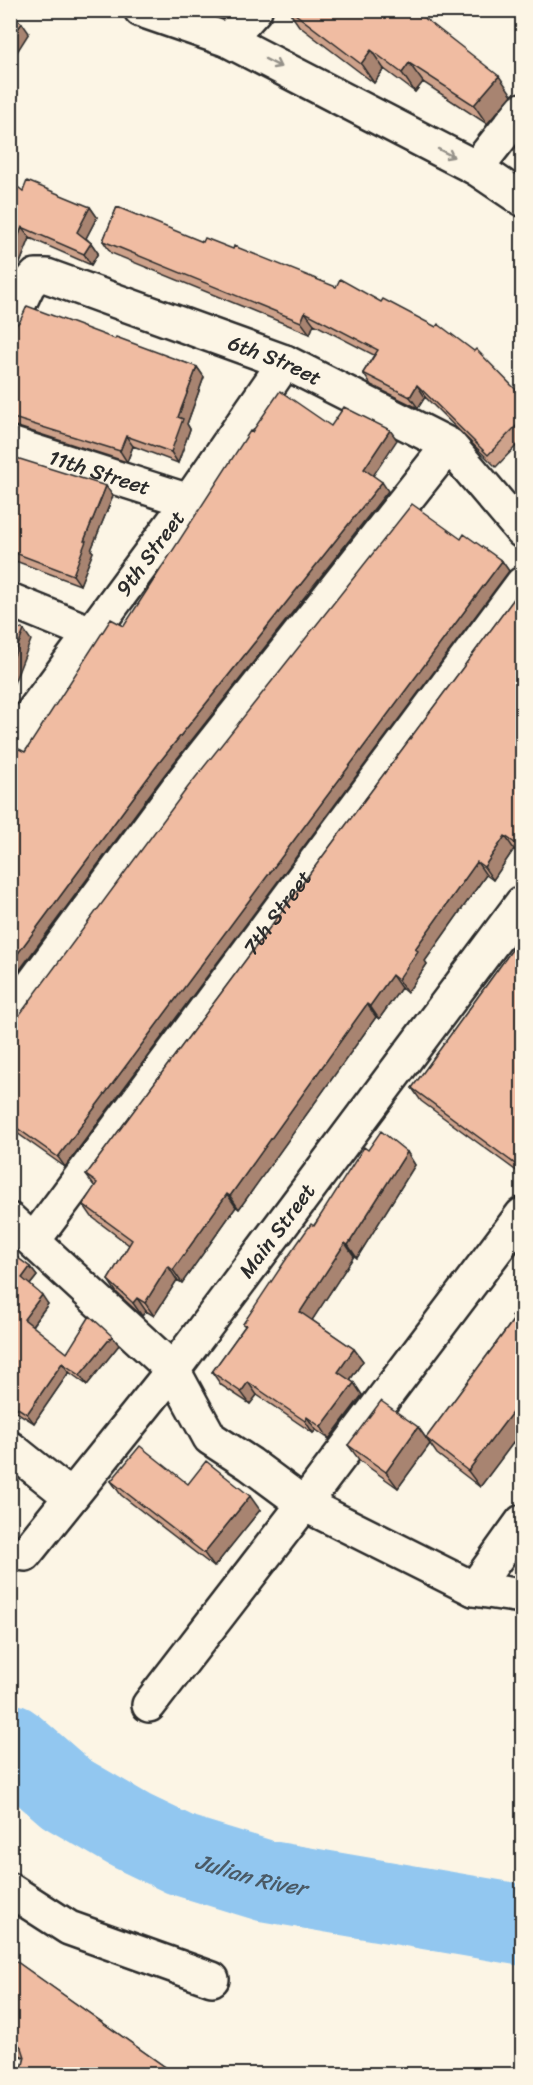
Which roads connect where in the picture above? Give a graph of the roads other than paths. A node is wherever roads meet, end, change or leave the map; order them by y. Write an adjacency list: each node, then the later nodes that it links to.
1 (141, 10): 3 (street)
2 (255, 10): 3 (street)
3 (228, 40): 5 (street, one-way to 5)
4 (522, 110): 5 (street)
5 (477, 168): 6 (street)
6 (522, 199)
7 (10, 323): 8 (street, 6th Street)
8 (285, 362): 10 (street, 6th Street); 11 (street, 9th Street)
9 (10, 444): 11 (street, 11th Street)
10 (449, 445): 12 (street, 6th Street); 18 (street)
11 (189, 501): 15 (street, 9th Street)
12 (522, 531)
13 (522, 584): 20 (street, 7th Street)
14 (10, 600): 15 (street)
15 (91, 633): 16 (street, 9th Street)
16 (10, 743)
17 (522, 903): 21 (street, Main Street)
18 (10, 1015)
19 (522, 1215): 24 (street)
20 (22, 1230): 21 (street)
21 (172, 1370): 23 (street, Main Street); 24 (street)
22 (10, 1448): 23 (street)
23 (70, 1496): 26 (street, Main Street)
24 (304, 1504): 27 (street); 29 (street)
25 (522, 1522): 27 (street)
26 (25, 1554)
27 (474, 1589): 28 (street)
28 (522, 1596)
29 (149, 1705)
30 (10, 1890): 31 (street)
31 (212, 1979)
32 (10, 2070): 33 (street)
33 (18, 2074)

